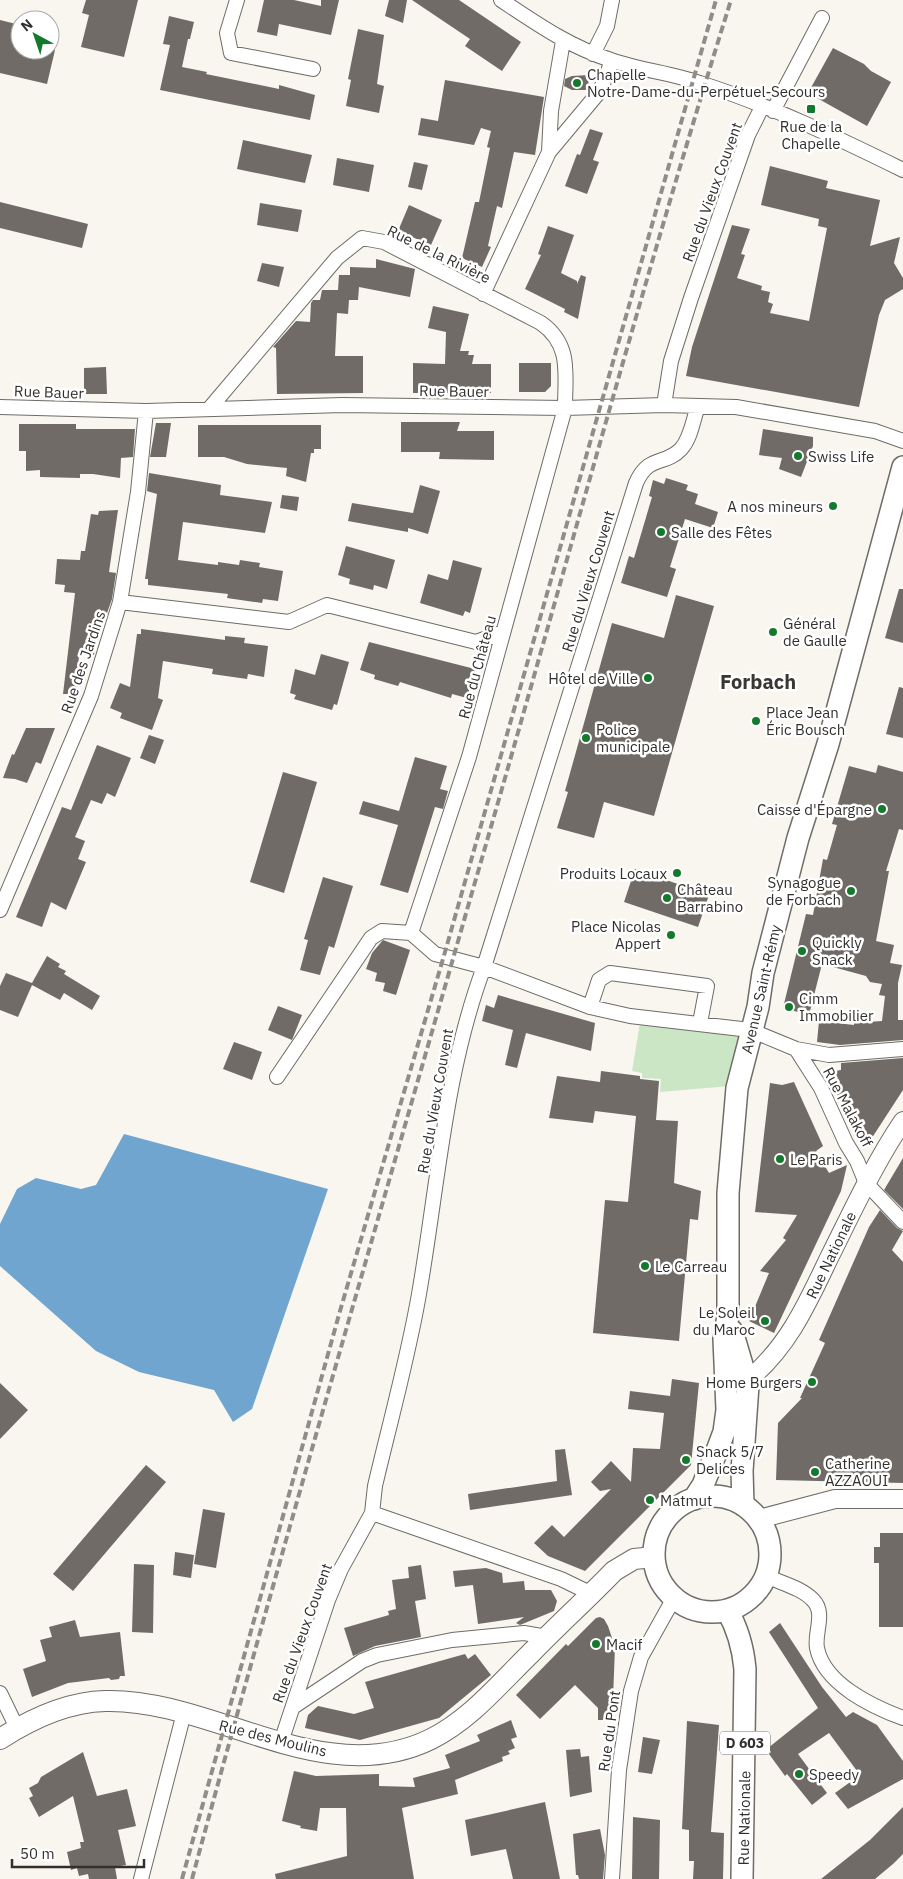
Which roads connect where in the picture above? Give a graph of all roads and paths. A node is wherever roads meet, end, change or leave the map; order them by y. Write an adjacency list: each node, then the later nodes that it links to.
1 (237, 0): 8 (street)
2 (501, 0): 5 (street)
3 (612, 0): 6 (street)
4 (822, 18): 9 (street, Rue du Vieux Couvent)
5 (563, 41): 6 (street); 10 (street)
6 (593, 54): 7 (street)
7 (612, 61): 9 (street); 10 (street)
8 (313, 69)
9 (767, 109): 11 (street); 13 (street, Rue du Vieux Couvent)
10 (549, 152): 12 (street)
11 (903, 170)
12 (483, 294): 16 (street, Rue de la Rivière); 17 (street, Rue de la Rivière)
13 (664, 405): 14 (street, Rue Bauer); 16 (street, Rue Bauer)
14 (698, 406): 19 (street, Rue Bauer); 25 (street, Rue du Vieux Couvent)
15 (0, 407): 18 (street, Rue Bauer)
16 (565, 408): 17 (street, Rue Bauer); 22 (street, Rue du Château)
17 (208, 409): 18 (street, Rue Bauer)
18 (146, 411): 21 (street, Rue des Jardins)
19 (903, 441)
20 (903, 467): 28 (main road, Avenue Saint-Rémy)
21 (120, 602): 22 (street); 23 (street, Rue des Jardins)
22 (503, 632): 24 (street, Rue du Château)
23 (0, 910)
24 (411, 932): 25 (street); 31 (street)
25 (484, 967): 26 (street); 40 (street, Rue du Vieux Couvent)
26 (590, 1007): 27 (street); 27 (street)
27 (700, 1023): 28 (street)
28 (750, 1030): 30 (street); 35 (main road, Avenue Saint-Rémy)
29 (903, 1048): 30 (street)
30 (796, 1049): 33 (street, Rue Malakoff)
31 (277, 1077)
32 (903, 1121): 33 (street, Rue Nationale)
33 (866, 1183): 34 (street); 36 (street, Rue Nationale)
34 (903, 1222)
35 (728, 1316): 36 (main road, Avenue Saint-Rémy); 37 (main road, Avenue Saint-Rémy)
36 (748, 1380): 39 (main road, Avenue Saint-Rémy)
37 (694, 1499): 39 (main road); 42 (main road)
38 (903, 1499): 41 (street)
39 (743, 1505): 41 (main road)
40 (372, 1513): 44 (street); 49 (street, Rue du Vieux Couvent)
41 (759, 1519): 43 (main road)
42 (654, 1557): 44 (main road, Rue des Moulins); 45 (main road)
43 (766, 1576): 46 (main road); 51 (street)
44 (592, 1594): 47 (main road, Rue des Moulins)
45 (674, 1598): 46 (main road); 55 (street, Rue du Pont)
46 (726, 1610): 56 (main road, Rue Nationale / D 603)
47 (546, 1637): 49 (street); 53 (main road, Rue des Moulins)
48 (0, 1693): 52 (street)
49 (293, 1707): 53 (street, Rue du Vieux Couvent)
50 (184, 1713): 52 (main road, Rue des Moulins); 53 (main road, Rue des Moulins); 54 (street)
51 (903, 1718)
52 (8, 1734)
53 (281, 1742)
54 (141, 1879)
55 (612, 1879)
56 (742, 1879)

